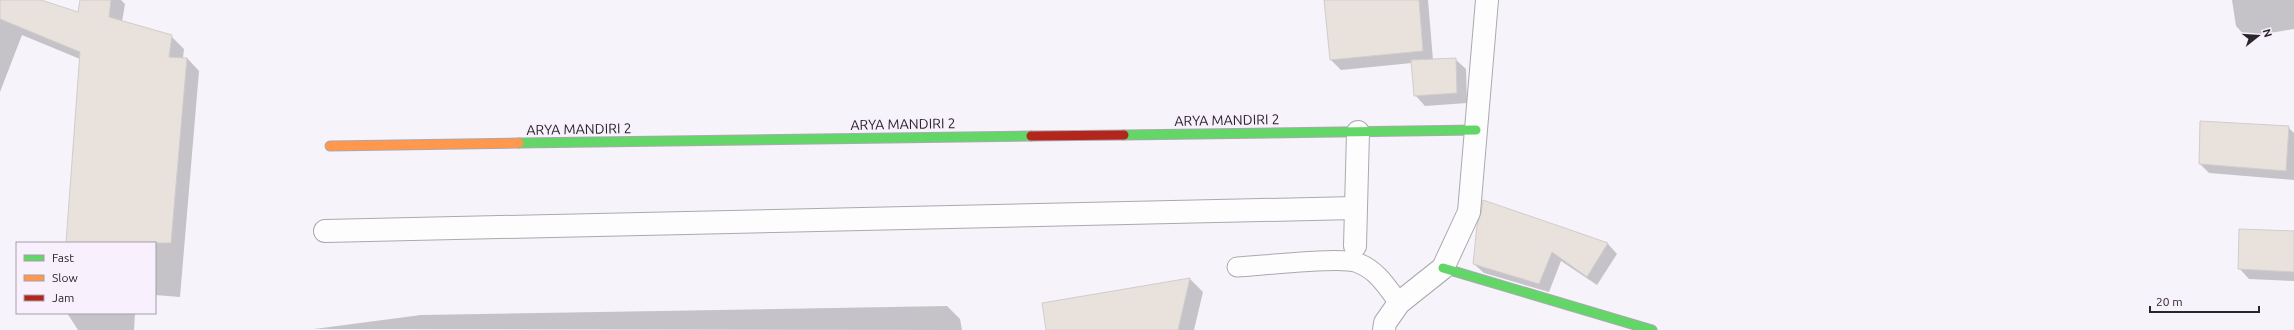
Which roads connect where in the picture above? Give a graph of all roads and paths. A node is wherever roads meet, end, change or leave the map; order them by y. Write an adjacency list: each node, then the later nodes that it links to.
1 (1487, 0): 2 (street)
2 (1476, 130): 3 (street, ARYA MANDIRI 2); 9 (street)
3 (1358, 132): 4 (street, ARYA MANDIRI 2); 5 (street)
4 (330, 146)
5 (1355, 208): 6 (street); 7 (street)
6 (325, 231)
7 (1355, 246)
8 (1237, 267): 10 (lane)
9 (1443, 268): 10 (street); 12 (street)
10 (1399, 302): 11 (street)
11 (1384, 330)
12 (1652, 330)

